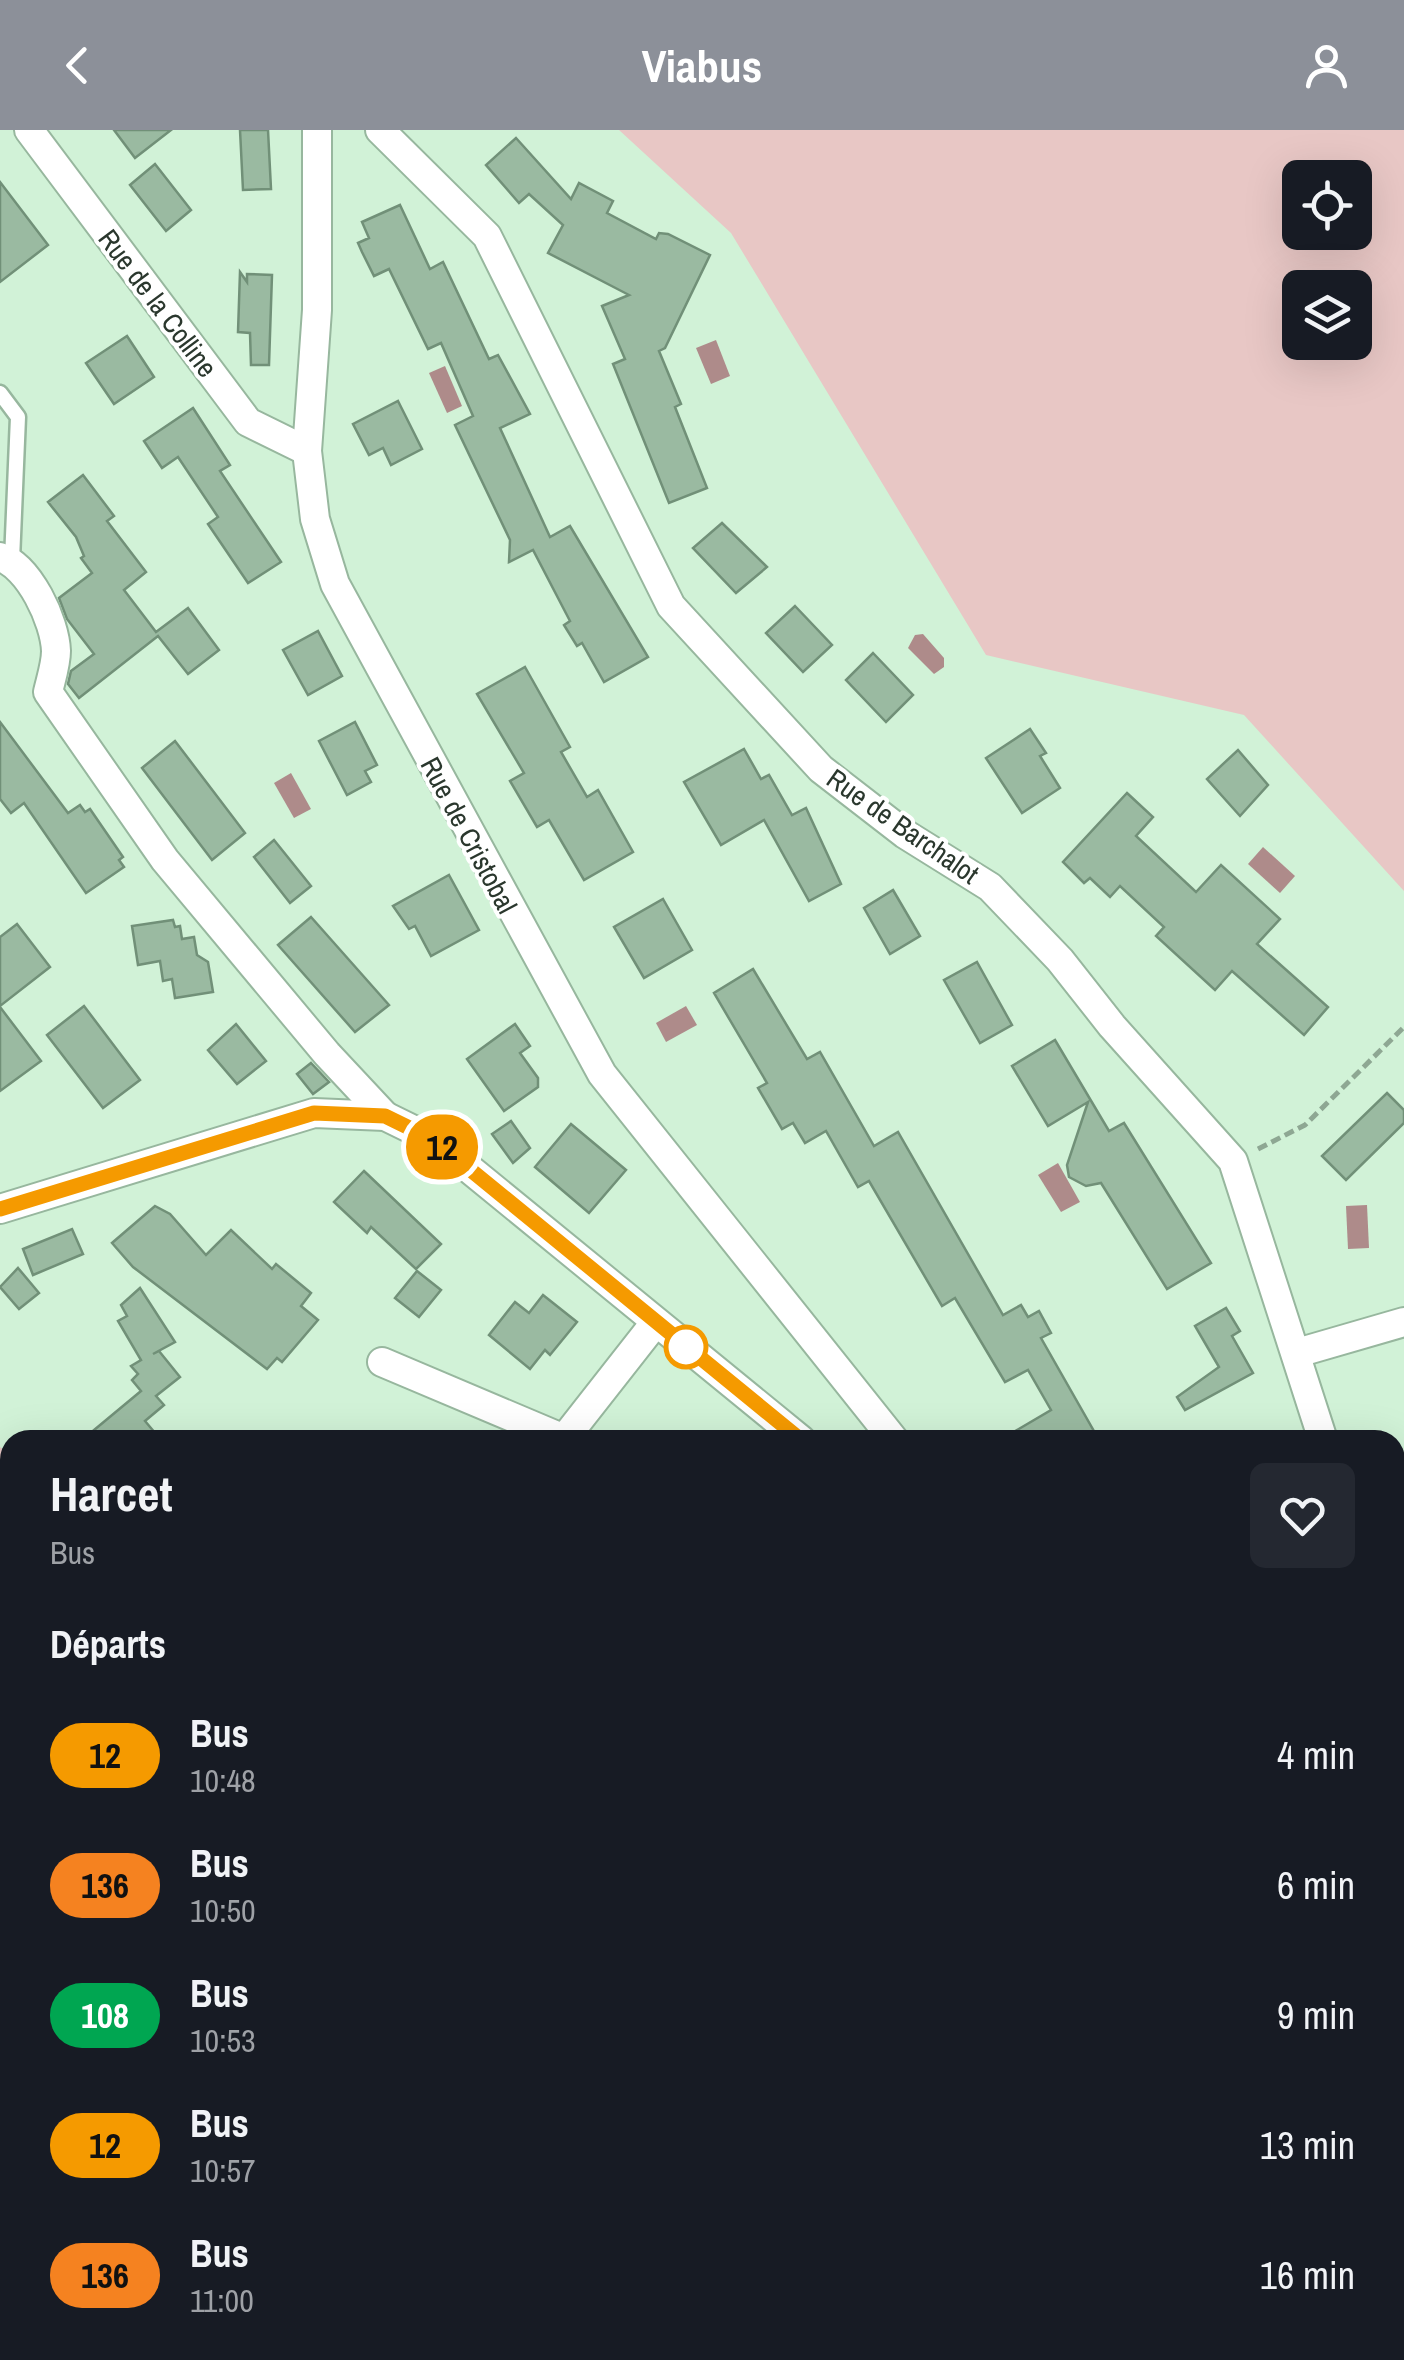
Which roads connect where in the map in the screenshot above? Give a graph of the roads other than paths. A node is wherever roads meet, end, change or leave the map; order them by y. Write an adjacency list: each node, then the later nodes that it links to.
1 (29, 130): 5 (street, Rue de la Colline)
2 (317, 130): 5 (street, Rue de Cristobal)
3 (380, 130): 11 (street, Rue de Barchalot)
4 (0, 393): 6 (lane)
5 (307, 451): 16 (street, Rue de Cristobal)
6 (6, 558): 7 (street)
7 (385, 1116): 8 (street); 10 (street)
8 (0, 1209)
9 (1404, 1322): 11 (street)
10 (655, 1323): 14 (street); 15 (street)
11 (1297, 1353): 17 (street, Rue de Barchalot)
12 (382, 1362): 13 (street)
13 (543, 1430)
14 (571, 1430)
15 (789, 1430)
16 (886, 1430)
17 (1320, 1430)

